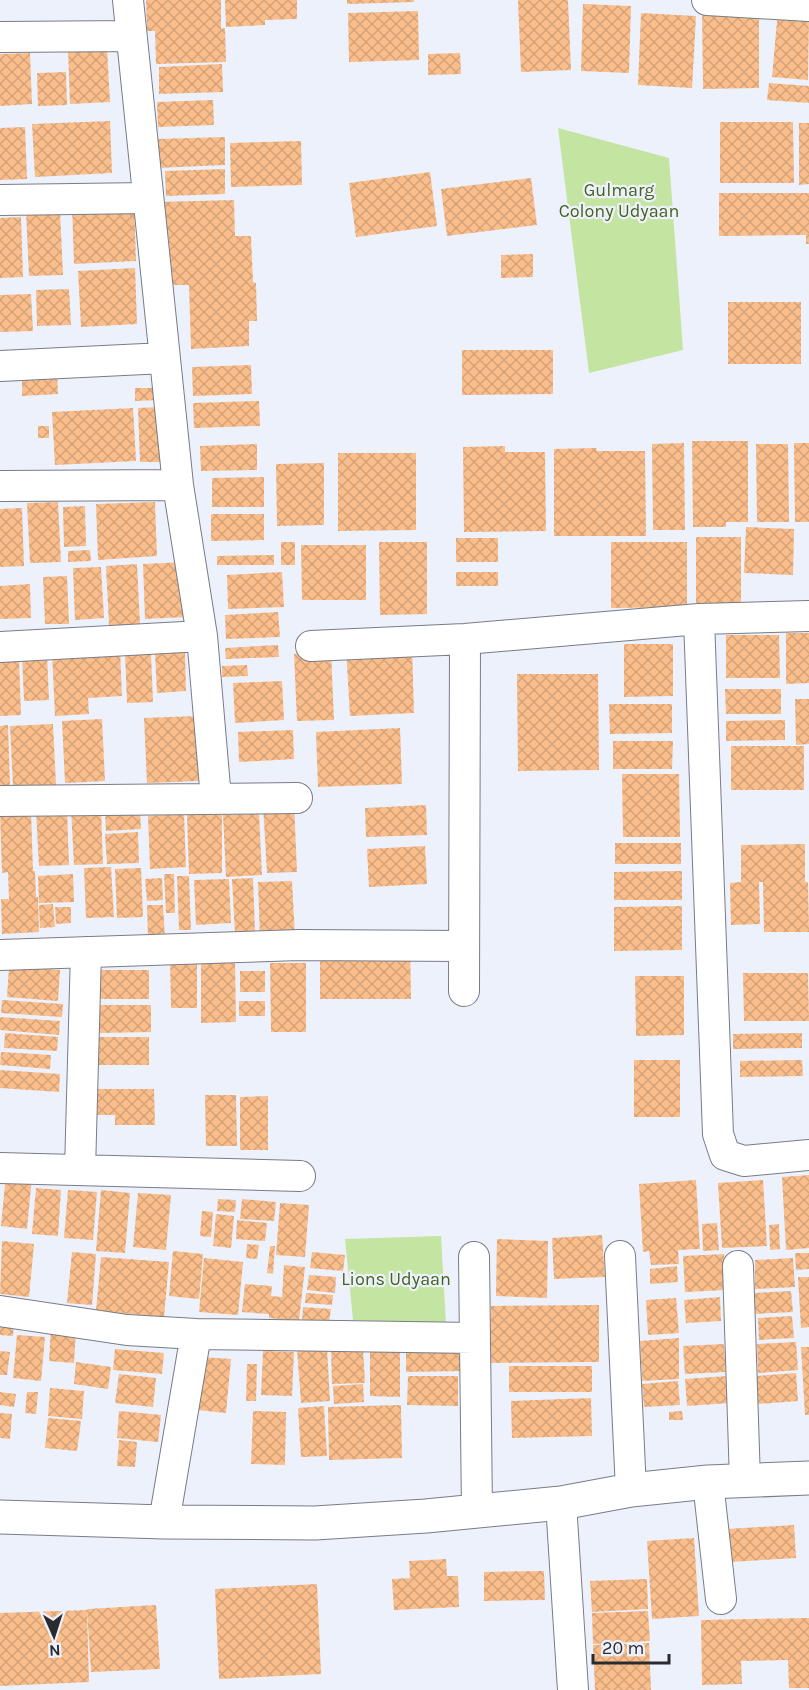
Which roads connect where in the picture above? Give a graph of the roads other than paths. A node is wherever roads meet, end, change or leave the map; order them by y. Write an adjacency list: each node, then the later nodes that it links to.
1 (128, 0): 4 (street)
2 (707, 0): 3 (street)
3 (790, 4)
4 (131, 36): 5 (street); 6 (street)
5 (0, 37)
6 (148, 198): 7 (street); 8 (street)
7 (0, 200)
8 (165, 358): 9 (street); 10 (street)
9 (0, 366)
10 (178, 485): 11 (street); 14 (street)
11 (0, 486)
12 (809, 616): 13 (street)
13 (699, 618): 15 (street); 25 (street)
14 (202, 636): 17 (street); 19 (street)
15 (465, 639): 16 (street); 21 (street)
16 (311, 646)
17 (0, 647)
18 (297, 798): 19 (street)
19 (216, 799): 20 (street)
20 (0, 801)
21 (463, 946): 22 (street); 24 (street)
22 (86, 952): 23 (street); 27 (street)
23 (0, 955)
24 (464, 992)
25 (809, 1155)
26 (0, 1168): 27 (street)
27 (80, 1170): 28 (street)
28 (300, 1176)
29 (620, 1256): 38 (street)
30 (474, 1257): 34 (street)
31 (738, 1266): 36 (street)
32 (0, 1311): 33 (street)
33 (196, 1334): 34 (street); 42 (street)
34 (475, 1338): 40 (street)
35 (809, 1479): 36 (street)
36 (745, 1481): 37 (street)
37 (708, 1482): 38 (street); 43 (street)
38 (631, 1490): 39 (street)
39 (561, 1503): 40 (street); 44 (street)
40 (477, 1511): 42 (street)
41 (0, 1516): 42 (street)
42 (164, 1522)
43 (721, 1599)
44 (573, 1690)

